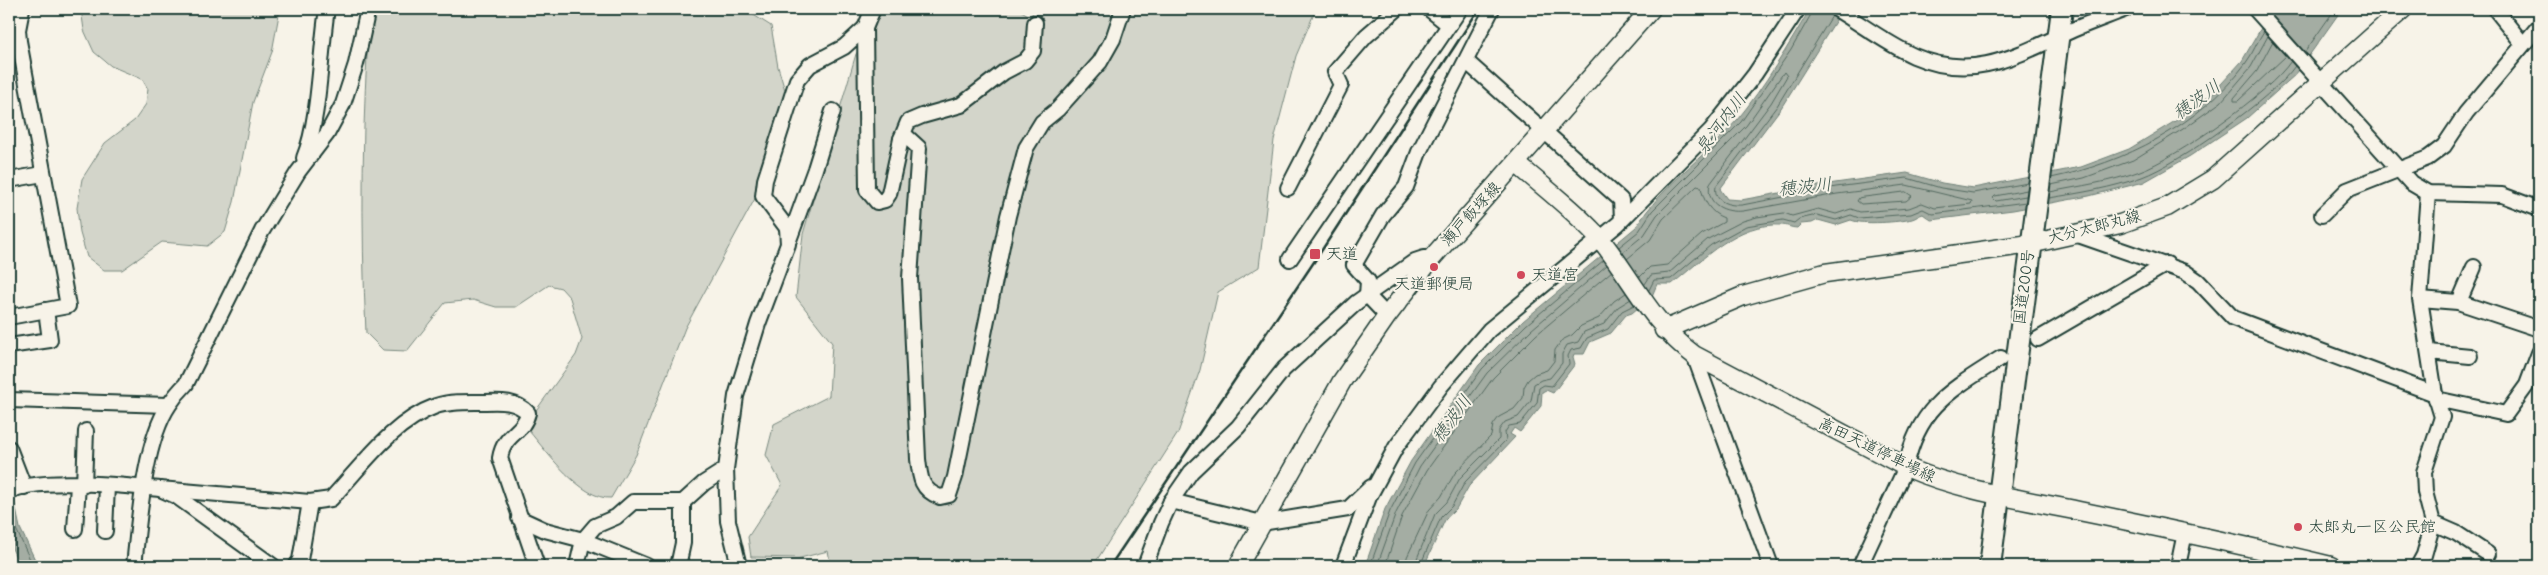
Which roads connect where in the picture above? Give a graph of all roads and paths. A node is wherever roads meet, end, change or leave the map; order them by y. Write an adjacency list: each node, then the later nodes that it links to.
1 (22, 9): 24 (street)
2 (327, 9): 33 (street)
3 (368, 9): 33 (street)
4 (873, 9): 22 (street)
5 (1123, 9): 30 (street)
6 (1398, 9): 36 (street)
7 (1430, 9): 20 (street)
8 (1460, 9): 20 (street)
9 (1492, 9): 26 (street)
10 (1651, 9): 29 (main road, 瀬戸飯塚線)
11 (1798, 9): 40 (street)
12 (2062, 9): 23 (highway, 国道200号)
13 (2073, 9): 23 (highway, 国道200号)
14 (2126, 9): 23 (street)
15 (2255, 9): 27 (street)
16 (2403, 9): 27 (main road, 大分太郎丸線)
17 (2494, 9): 25 (street)
18 (1841, 12): 23 (street)
19 (1035, 24): 30 (street)
20 (1449, 25): 45 (street)
21 (2539, 26): 25 (street)
22 (865, 28): 30 (street); 44 (street)
23 (2064, 34): 42 (highway, 国道200号)
24 (14, 42): 34 (street)
25 (2523, 44): 32 (street)
26 (1466, 61): 29 (street); 49 (street)
27 (2319, 80): 32 (street); 41 (main road, 大分太郎丸線)
28 (832, 111): 44 (street)
29 (1544, 131): 31 (main road, 瀬戸飯塚線); 40 (street)
30 (901, 140)
31 (1516, 163): 43 (main road, 高田天道停車場線); 46 (main road, 瀬戸飯塚線)
32 (2400, 170): 37 (street); 39 (street)
33 (298, 172): 66 (street)
34 (43, 174): 35 (street); 52 (street)
35 (9, 180)
36 (1288, 188)
37 (2428, 193): 38 (street); 50 (street)
38 (2539, 209)
39 (2322, 215)
40 (1622, 219): 43 (street)
41 (2074, 234): 42 (main road, 大分太郎丸線); 47 (street)
42 (2038, 236): 55 (main road, 大分太郎丸線); 77 (highway, 国道200号)
43 (1601, 240): 55 (main road, 高田天道停車場線); 71 (street)
44 (788, 244): 70 (street)
45 (1290, 259)
46 (1431, 260): 49 (street); 54 (main road, 瀬戸飯塚線)
47 (2167, 264): 57 (street); 64 (street)
48 (2474, 267): 51 (street)
49 (1367, 295): 54 (street); 78 (street)
50 (2420, 299): 51 (street); 59 (street)
51 (2459, 302): 56 (street)
52 (46, 310): 53 (street); 58 (street)
53 (9, 316)
54 (1387, 316): 82 (main road, 瀬戸飯塚線)
55 (1663, 327): 61 (main road, 高田天道停車場線)
56 (2539, 329)
57 (2038, 339)
58 (9, 346)
59 (2429, 352): 62 (street); 64 (street)
60 (2539, 353): 64 (street)
61 (1694, 354): 69 (main road, 高田天道停車場線); 100 (street)
62 (2470, 356)
63 (2001, 358): 69 (street)
64 (2436, 397): 83 (street)
65 (9, 400): 66 (street)
66 (168, 405): 74 (street)
67 (86, 431): 72 (street)
68 (9, 448): 75 (street)
69 (1906, 467): 77 (main road, 高田天道停車場線); 101 (street)
70 (726, 469): 80 (street); 96 (street)
71 (1380, 477): 82 (street); 99 (street)
72 (81, 485): 73 (street); 75 (street); 84 (street)
73 (107, 486): 74 (street); 85 (street)
74 (143, 488): 76 (street); 89 (street)
75 (16, 489)
76 (160, 489): 79 (street); 90 (street)
77 (2004, 496): 86 (main road, 高田天道停車場線); 102 (highway, 国道200号); 103 (highway, 国道200号)
78 (1171, 501): 82 (street); 97 (street)
79 (310, 502): 81 (street); 91 (street)
80 (683, 502): 87 (street); 95 (street)
81 (519, 518): 87 (street); 92 (street)
82 (1262, 523): 98 (main road, 瀬戸飯塚線)
83 (2433, 523): 88 (street); 106 (street)
84 (76, 529)
85 (104, 531)
86 (2185, 533): 104 (street); 105 (main road, 高田天道停車場線)
87 (583, 540): 93 (street); 94 (street)
88 (2488, 554)
89 (134, 566)
90 (273, 566)
91 (296, 566)
92 (537, 566)
93 (577, 566)
94 (647, 566)
95 (678, 566)
96 (739, 566)
97 (1145, 566)
98 (1238, 566)
99 (1343, 566)
100 (1771, 566)
101 (1860, 566)
102 (1990, 566)
103 (2001, 566)
104 (2178, 566)
105 (2330, 566)
106 (2418, 566)

